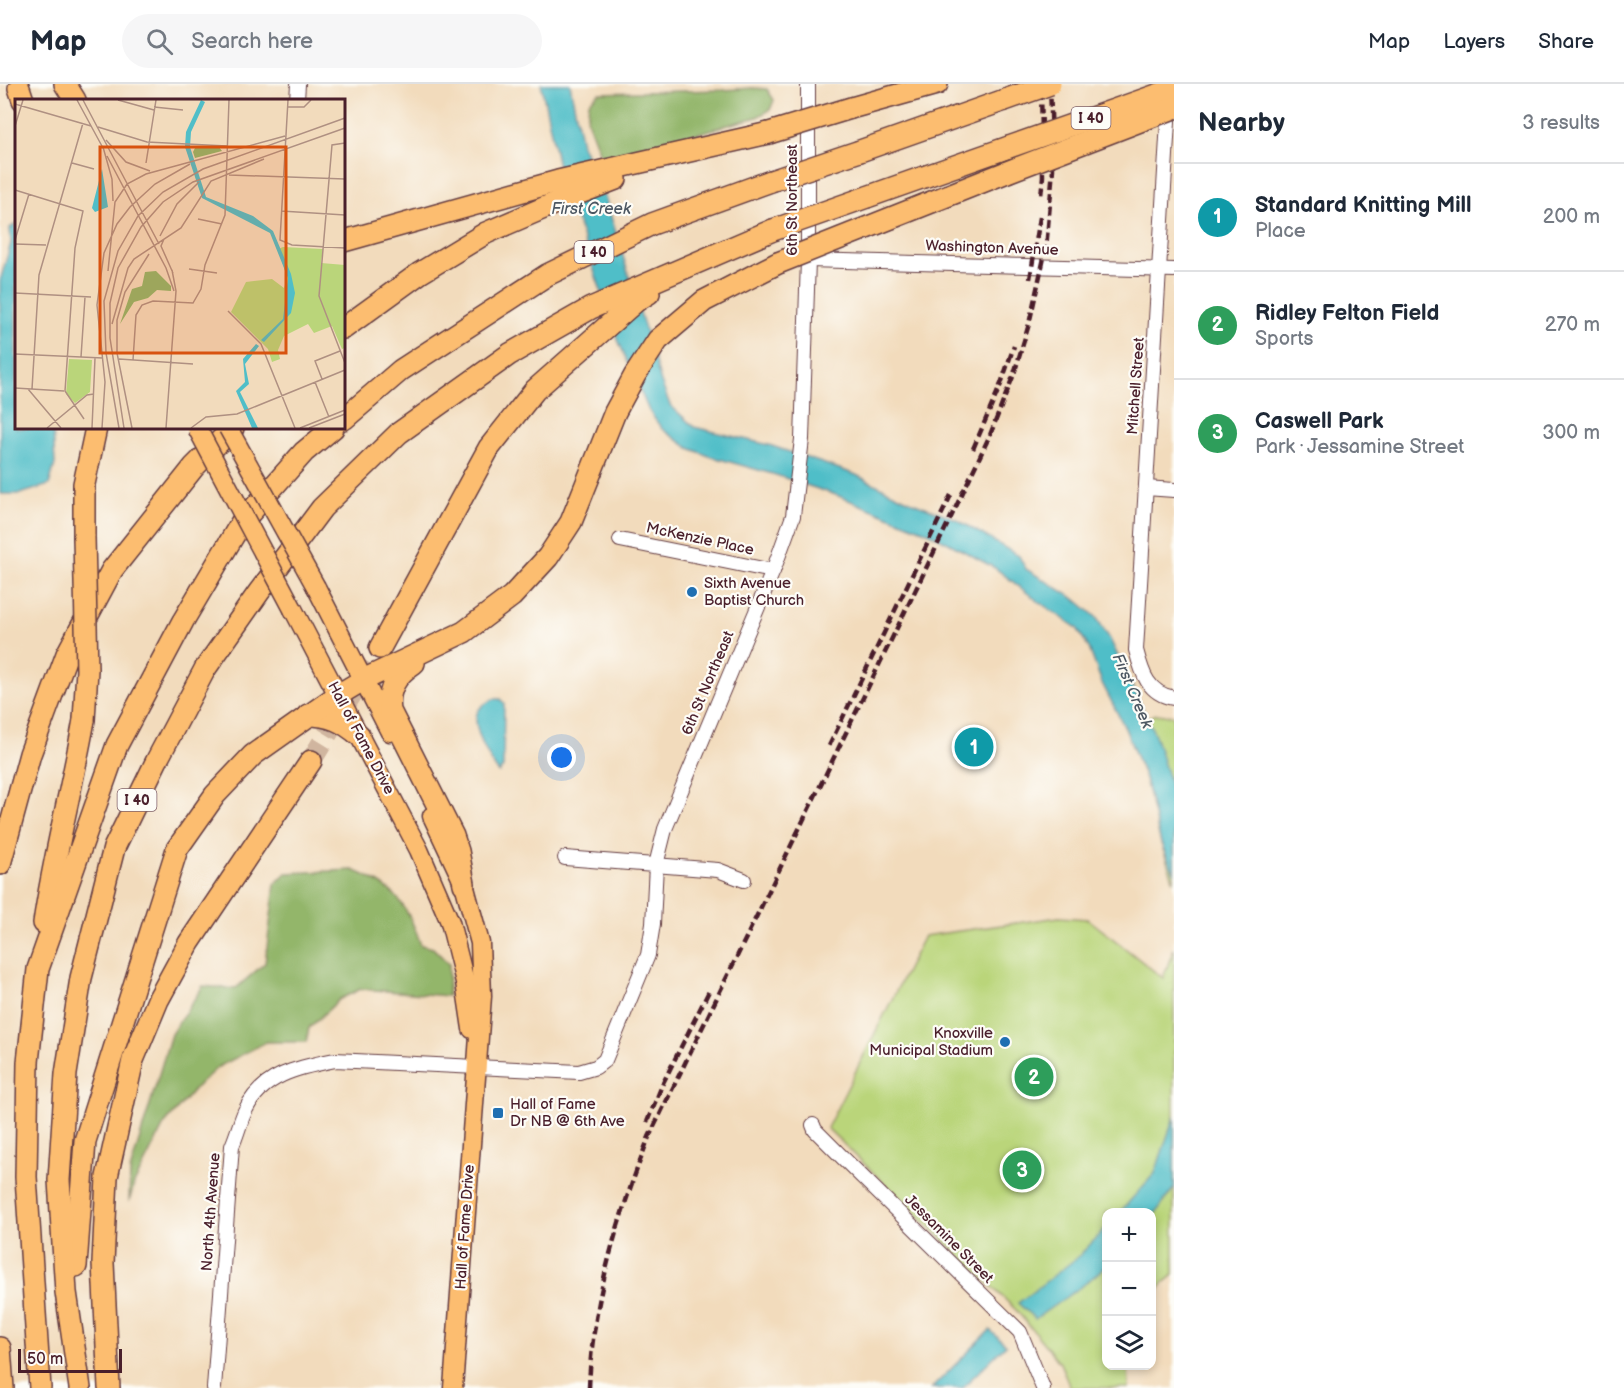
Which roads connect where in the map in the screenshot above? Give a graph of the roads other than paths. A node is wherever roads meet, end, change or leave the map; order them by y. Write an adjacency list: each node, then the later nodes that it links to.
1 (58, 84): 9 (main road)
2 (65, 84): 10 (highway)
3 (298, 84): 11 (street)
4 (808, 84): 17 (street, 6th St Northeast)
5 (937, 84): 13 (highway, bridge)
6 (1050, 84): 22 (highway, I 40, bridge)
7 (1170, 84): 19 (street, Mitchell Street)
8 (1174, 90): 18 (highway, I 40, bridge)
9 (66, 99)
10 (74, 99)
11 (297, 99)
12 (1174, 108): 34 (highway, bridge)
13 (682, 154): 14 (highway); 21 (highway)
14 (369, 234): 15 (highway); 16 (highway)
15 (345, 235)
16 (345, 241)
17 (808, 260): 19 (street, Washington Avenue); 33 (street, 6th St Northeast)
18 (699, 261): 35 (highway); 51 (highway, I 40)
19 (1160, 269): 20 (street, Washington Avenue); 30 (street, Mitchell Street)
20 (1174, 270)
21 (345, 326)
22 (345, 418)
23 (84, 429): 29 (highway)
24 (96, 429): 29 (highway)
25 (198, 429): 37 (main road, Hall of Fame Drive, bridge)
26 (229, 429): 36 (main road, Hall of Fame Drive, bridge)
27 (232, 429): 43 (highway)
28 (332, 429): 47 (highway, I 40)
29 (84, 484): 47 (highway, bridge)
30 (1146, 488): 31 (street); 38 (street, Mitchell Street)
31 (1174, 490)
32 (620, 540): 33 (street, McKenzie Place)
33 (773, 571): 44 (street, 6th St Northeast)
34 (450, 639): 36 (highway); 46 (highway)
35 (380, 648)
36 (363, 680): 37 (highway); 46 (main road, Hall of Fame Drive)
37 (338, 695): 39 (highway); 40 (main road, Hall of Fame Drive)
38 (1174, 698)
39 (308, 715): 40 (highway); 51 (highway)
40 (359, 735): 48 (main road, Hall of Fame Drive)
41 (311, 761): 56 (highway)
42 (565, 858): 44 (street)
43 (0, 864)
44 (656, 865): 45 (street); 49 (street, 6th St Northeast)
45 (744, 880)
46 (464, 884): 48 (main road, Hall of Fame Drive)
47 (38, 969): 54 (highway, I 40)
48 (477, 1066): 49 (street, North 4th Avenue); 57 (street, North 4th Avenue); 58 (main road, Hall of Fame Drive)
49 (596, 1067)
50 (813, 1125): 59 (street, Jessamine Street)
51 (75, 1346): 55 (highway, I 40)
52 (0, 1348): 53 (highway)
53 (2, 1384)
54 (40, 1386)
55 (80, 1388)
56 (110, 1388)
57 (214, 1388)
58 (453, 1388)
59 (1043, 1388)

